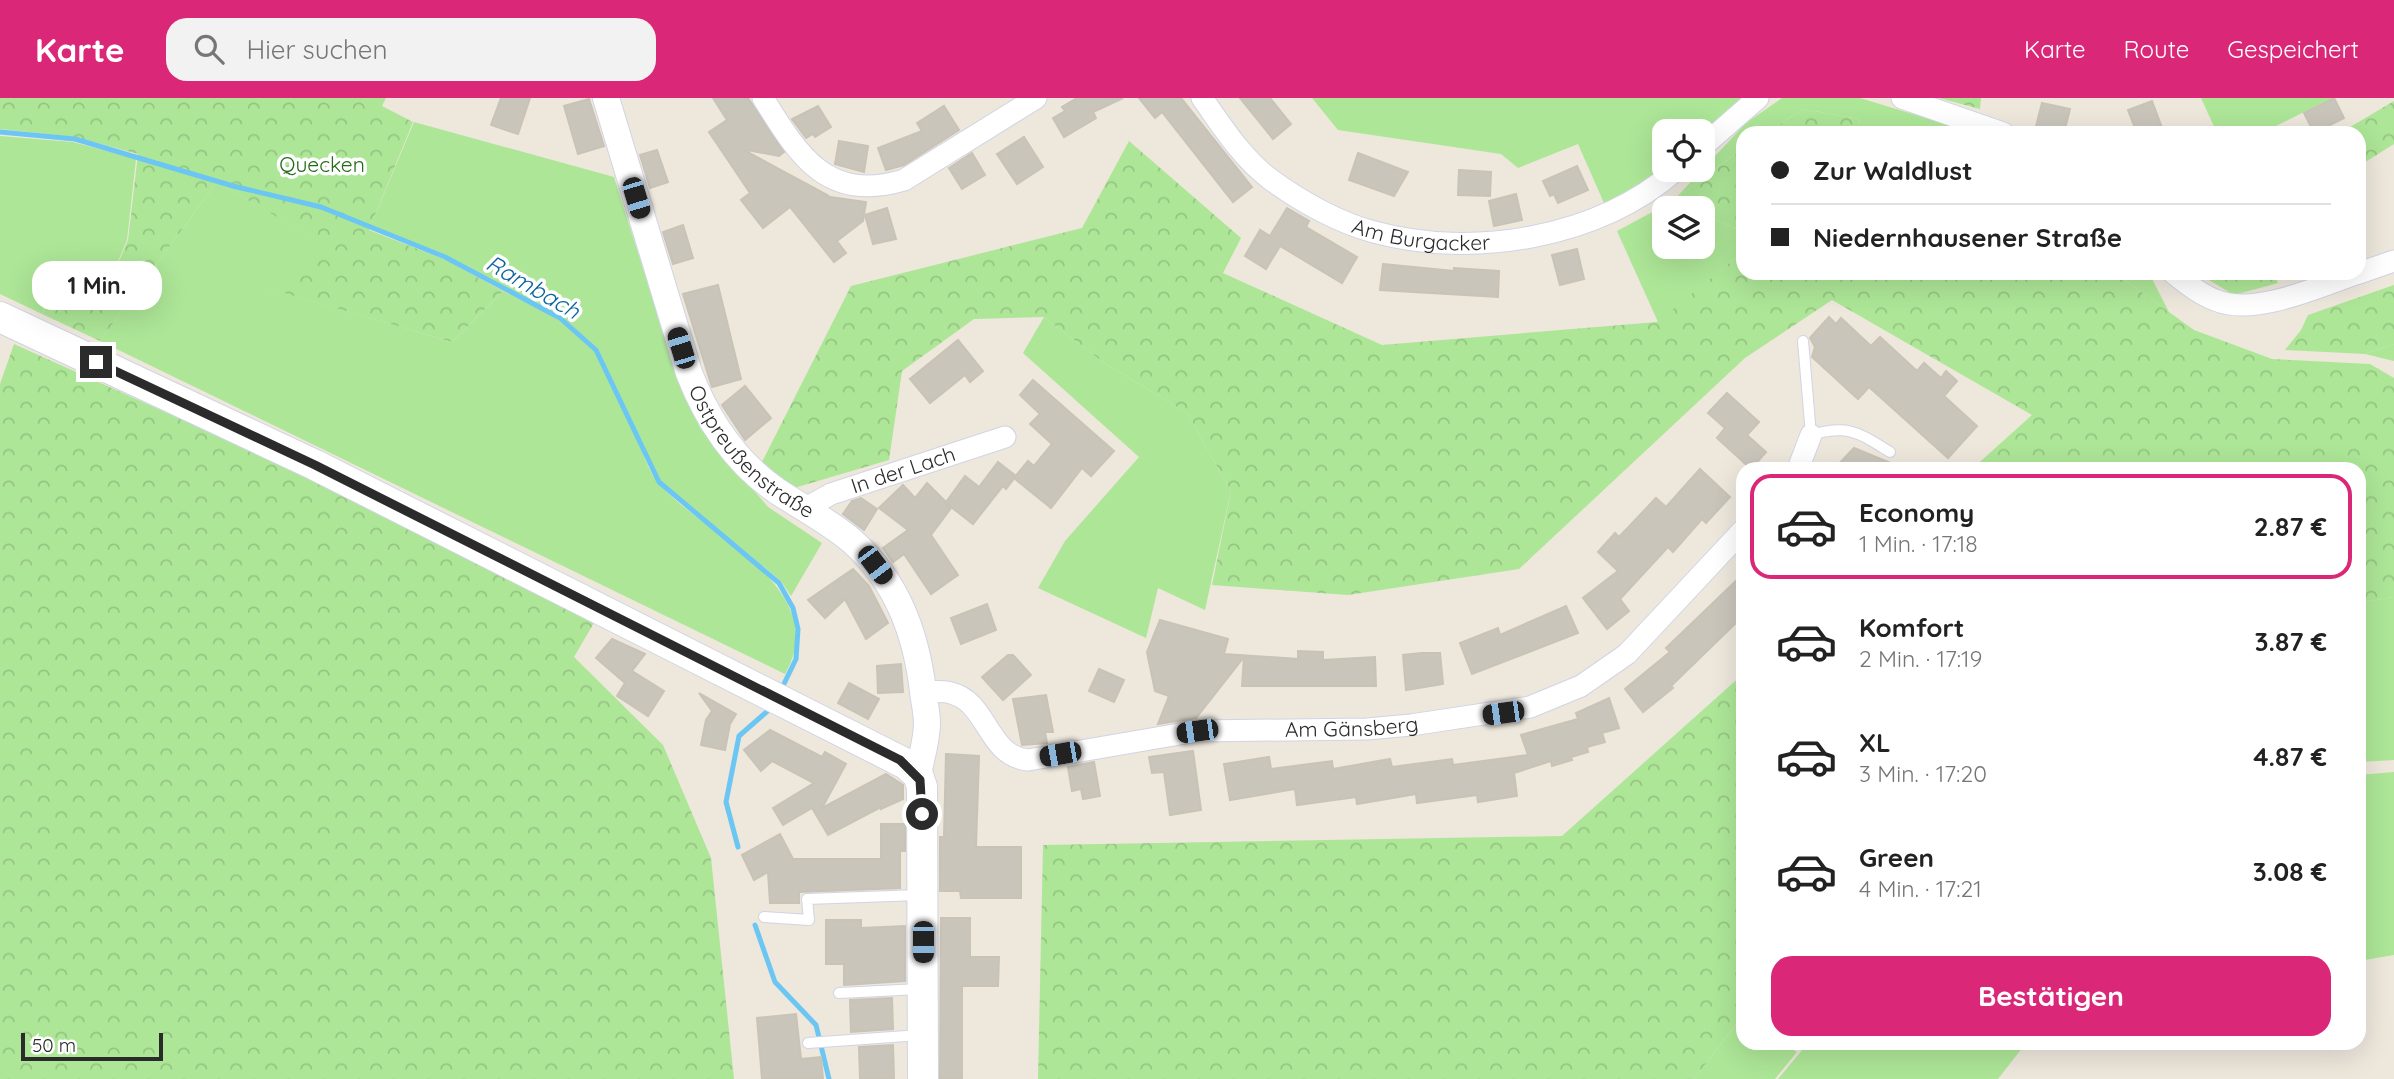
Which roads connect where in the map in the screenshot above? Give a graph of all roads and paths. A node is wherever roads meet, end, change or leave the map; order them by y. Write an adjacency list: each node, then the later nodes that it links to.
1 (606, 98): 20 (street, Ostpreußenstraße)
2 (763, 98): 3 (street)
3 (1036, 98)
4 (1202, 98): 9 (street, Am Burgacker)
5 (1758, 98): 8 (street)
6 (1902, 98): 7 (street)
7 (1983, 126)
8 (1715, 136)
9 (1660, 182)
10 (2394, 261): 11 (street)
11 (2366, 271)
12 (2184, 280): 13 (street)
13 (2338, 280)
14 (0, 317): 23 (main road)
15 (1803, 341): 16 (lane)
16 (1811, 435): 18 (lane); 19 (street)
17 (1005, 437): 20 (street, In der Lach)
18 (1891, 452)
19 (1801, 462)
20 (804, 509): 22 (street, Ostpreußenstraße)
21 (1736, 538): 22 (street, Am Gänsberg)
22 (923, 692): 23 (street, Ostpreußenstraße)
23 (909, 768): 24 (main road, Ostpreußenstraße)
24 (922, 895): 25 (lane); 26 (main road, Ostpreußenstraße)
25 (764, 917)
26 (923, 988): 27 (lane); 28 (main road, Ostpreußenstraße)
27 (839, 993)
28 (923, 1035): 29 (lane); 30 (main road, Ostpreußenstraße)
29 (818, 1043)
30 (923, 1079)

